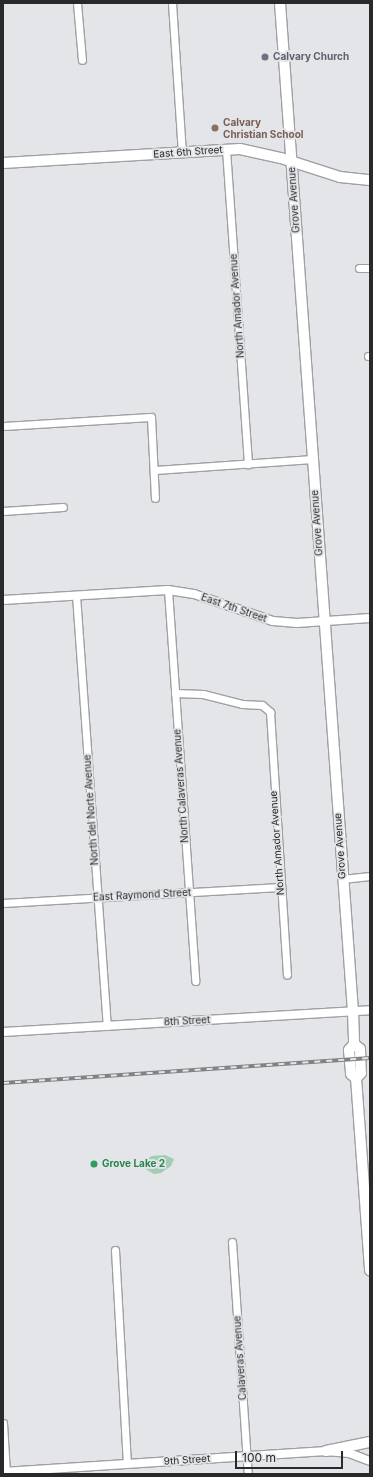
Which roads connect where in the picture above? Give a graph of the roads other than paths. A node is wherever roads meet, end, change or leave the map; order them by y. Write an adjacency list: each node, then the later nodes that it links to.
1 (77, 3): 4 (street)
2 (172, 3): 6 (street)
3 (280, 3): 7 (main road, Grove Avenue)
4 (82, 60)
5 (226, 149): 6 (main road, East 6th Street); 7 (main road, East 6th Street); 14 (street, North Amador Avenue)
6 (182, 152): 8 (main road, East 6th Street)
7 (292, 161): 9 (main road, East 6th Street); 13 (main road, Grove Avenue)
8 (3, 163)
9 (370, 180)
10 (359, 268): 11 (street)
11 (370, 268)
12 (3, 426): 15 (street)
13 (313, 459): 14 (street); 23 (main road, Grove Avenue)
14 (248, 464): 15 (street)
15 (155, 470): 16 (street)
16 (155, 498)
17 (63, 507): 18 (street)
18 (3, 511)
19 (168, 590): 20 (street, East 7th Street); 23 (street, East 7th Street); 24 (street, North Calaveras Avenue)
20 (76, 595): 21 (street, East 7th Street); 29 (street, North del Norte Avenue)
21 (3, 600)
22 (370, 618): 23 (street, East 7th Street)
23 (324, 621): 26 (main road, Grove Avenue)
24 (175, 693): 27 (street, North Amador Avenue); 28 (street, North Calaveras Avenue)
25 (370, 876): 26 (street)
26 (342, 879): 34 (main road, Grove Avenue)
27 (280, 887): 28 (street, East Raymond Street); 31 (street, North Amador Avenue)
28 (188, 893): 29 (street, East Raymond Street); 32 (street, North Calaveras Avenue)
29 (96, 897): 30 (street, East Raymond Street); 35 (street, North del Norte Avenue)
30 (3, 903)
31 (287, 974)
32 (195, 981)
33 (370, 1010): 34 (street, 8th Street)
34 (353, 1011): 35 (street, 8th Street); 37 (main road, Grove Avenue)
35 (107, 1026): 36 (street, 8th Street)
36 (3, 1032)
37 (368, 1231): 40 (main road, Grove Avenue)
38 (232, 1242): 44 (street, Calaveras Avenue)
39 (115, 1250): 46 (street)
40 (370, 1270)
41 (3, 1423): 47 (street)
42 (370, 1442): 43 (main road)
43 (326, 1451): 44 (street, 9th Street); 45 (street, 9th Street)
44 (247, 1456): 46 (street, 9th Street); 48 (street, Calaveras Avenue)
45 (370, 1461)
46 (127, 1464): 47 (street, 9th Street)
47 (5, 1472)
48 (248, 1474)

